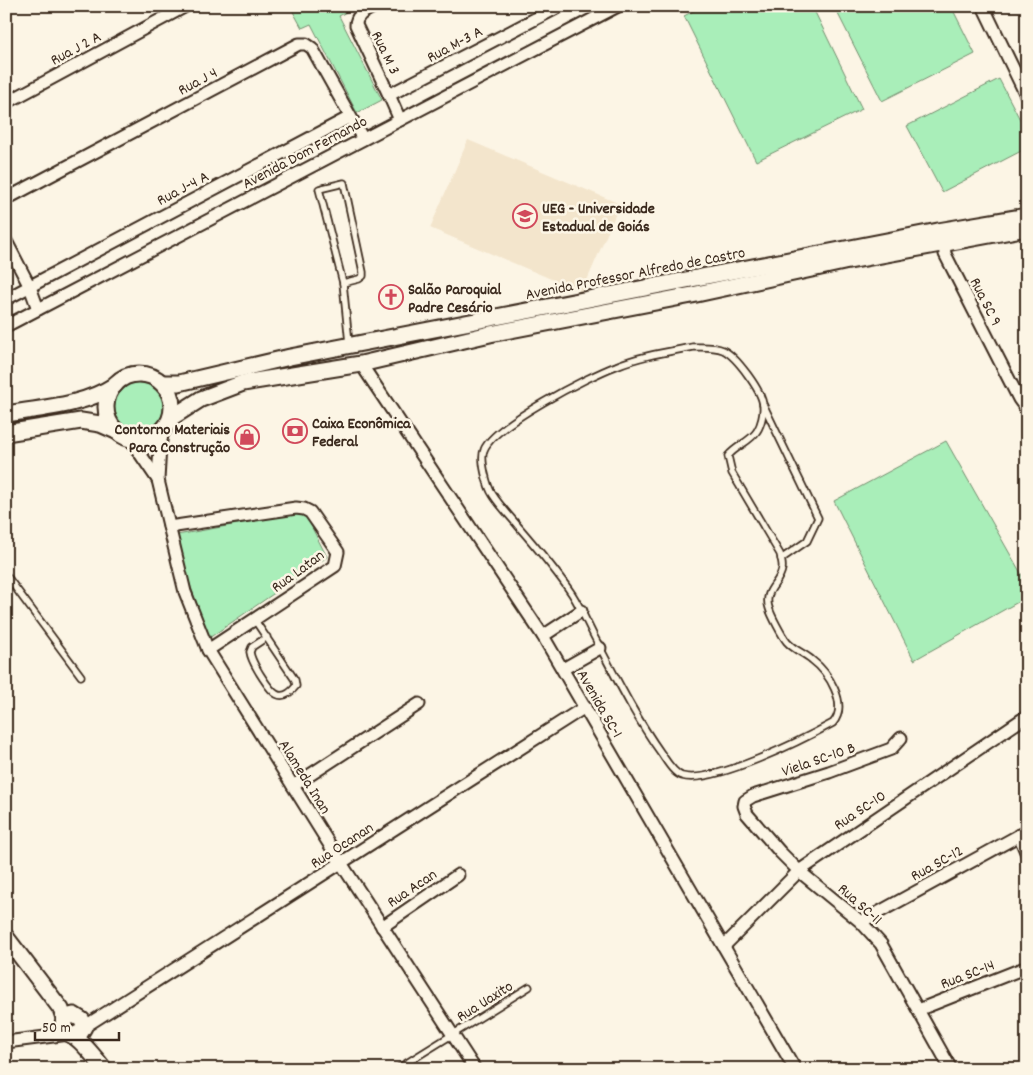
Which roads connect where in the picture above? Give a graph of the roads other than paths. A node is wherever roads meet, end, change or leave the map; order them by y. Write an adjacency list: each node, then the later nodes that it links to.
1 (186, 6): 8 (street, Rua J 2 A)
2 (375, 6): 6 (street, Rua M 3)
3 (560, 6): 6 (street, Rua M-3 A)
4 (618, 6): 10 (street, Avenida Dom Fernando)
5 (983, 6): 7 (street)
6 (390, 95): 10 (street, Rua M 3)
7 (1027, 97)
8 (6, 103)
9 (350, 117): 11 (street, Rua J 4); 12 (street, Rua J 4); 18 (street, Rua J-4 A)
10 (400, 120): 11 (street, Avenida Dom Fernando)
11 (363, 139): 20 (street, Avenida Dom Fernando)
12 (6, 199)
13 (1027, 216): 15 (main road, Avenida Professor Alfredo de Castro)
14 (1027, 228): 15 (main road, Avenida Professor Alfredo de Castro)
15 (941, 237): 22 (main road, Avenida Professor Alfredo de Castro); 23 (main road, Avenida Professor Alfredo de Castro); 26 (street, Rua SC 9)
16 (6, 241): 18 (street)
17 (343, 283): 17 (lane); 22 (lane)
18 (30, 287): 19 (street, Rua J-4 A); 20 (street)
19 (6, 299)
20 (38, 309): 21 (street, Avenida Dom Fernando)
21 (6, 326)
22 (349, 346): 24 (main road, Avenida Professor Alfredo de Castro)
23 (361, 364): 30 (main road, Avenida Professor Alfredo de Castro); 40 (street, Avenida SC-1)
24 (162, 383): 25 (main road); 30 (main road)
25 (114, 385): 29 (main road); 31 (main road)
26 (1023, 398): 28 (street, Rua SC 9)
27 (763, 404): 36 (lane); 36 (lane); 38 (lane)
28 (1027, 410)
29 (6, 414)
30 (167, 424): 33 (main road); 34 (street, Alameda Inan)
31 (116, 431): 32 (main road); 33 (main road)
32 (6, 432)
33 (130, 439): 34 (street, Alameda Inan)
34 (158, 480): 35 (street, Alameda Inan)
35 (169, 527): 39 (street, Rua Latan); 43 (street, Alameda Inan)
36 (781, 559): 42 (lane)
37 (6, 575): 45 (lane)
38 (581, 612): 40 (street); 42 (lane)
39 (254, 619): 41 (lane); 43 (street, Rua Latan)
40 (543, 636): 44 (street, Avenida SC-1)
41 (267, 637): 41 (lane)
42 (600, 648): 44 (street)
43 (208, 650): 50 (street, Alameda Inan)
44 (562, 669): 47 (street, Avenida SC-1)
45 (81, 676)
46 (419, 704): 50 (street)
47 (585, 707): 54 (street, Rua Ocanan); 60 (street, Avenida SC-1)
48 (1027, 716): 55 (street, Rua SC-10)
49 (901, 738): 51 (street, Viela SC-10 B)
50 (293, 786): 54 (street, Alameda Inan)
51 (744, 803): 55 (street, Rua SC-11)
52 (1023, 833): 53 (street); 57 (street, Rua SC-12)
53 (1027, 854)
54 (341, 863): 58 (street, Alameda Inan); 64 (street, Rua Ocanan)
55 (799, 871): 57 (street, Rua SC-11); 60 (street, Rua SC-10)
56 (458, 875): 58 (street, Rua Acan)
57 (861, 922): 63 (street, Rua SC-11)
58 (382, 926): 65 (street, Alameda Inan)
59 (6, 936): 64 (main road)
60 (724, 946): 68 (street, Avenida SC-1)
61 (1027, 967): 63 (street, Rua SC-14)
62 (529, 987): 65 (lane, Rua Uaxito)
63 (918, 1010): 71 (street, Rua SC-11)
64 (72, 1024): 66 (street, Rua Ocanan); 67 (main road)
65 (453, 1035): 69 (lane, Rua Uaxito); 70 (street, Alameda Inan)
66 (6, 1042)
67 (100, 1064)
68 (789, 1067)
69 (397, 1069)
70 (475, 1069)
71 (951, 1069)

